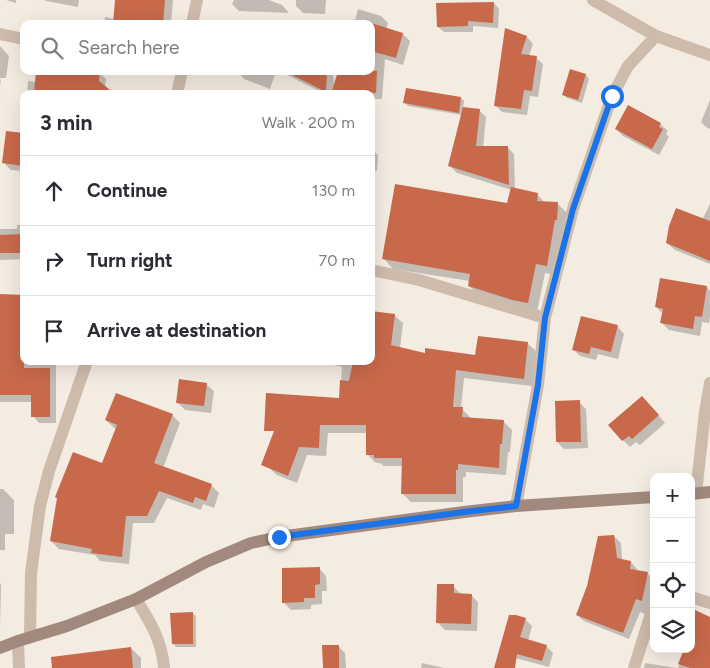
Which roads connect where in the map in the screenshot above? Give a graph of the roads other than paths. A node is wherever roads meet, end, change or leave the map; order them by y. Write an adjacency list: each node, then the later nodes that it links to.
1 (197, 0): 3 (street)
2 (593, 0): 5 (street)
3 (193, 20)
4 (0, 34): 6 (street)
5 (656, 36): 7 (street); 11 (street)
6 (20, 37)
7 (710, 54)
8 (181, 75): 9 (street)
9 (178, 90)
10 (375, 271): 11 (street)
11 (545, 318): 18 (street)
12 (86, 365): 23 (street)
13 (710, 383): 14 (street)
14 (695, 487)
15 (710, 492): 16 (street)
16 (695, 494)
17 (650, 497): 18 (street)
18 (516, 506): 20 (street)
19 (695, 598): 21 (street)
20 (136, 599): 23 (street); 26 (street)
21 (710, 603)
22 (653, 608): 27 (street)
23 (24, 639): 24 (street); 25 (street)
24 (0, 648)
25 (19, 668)
26 (164, 668)
27 (634, 668)

